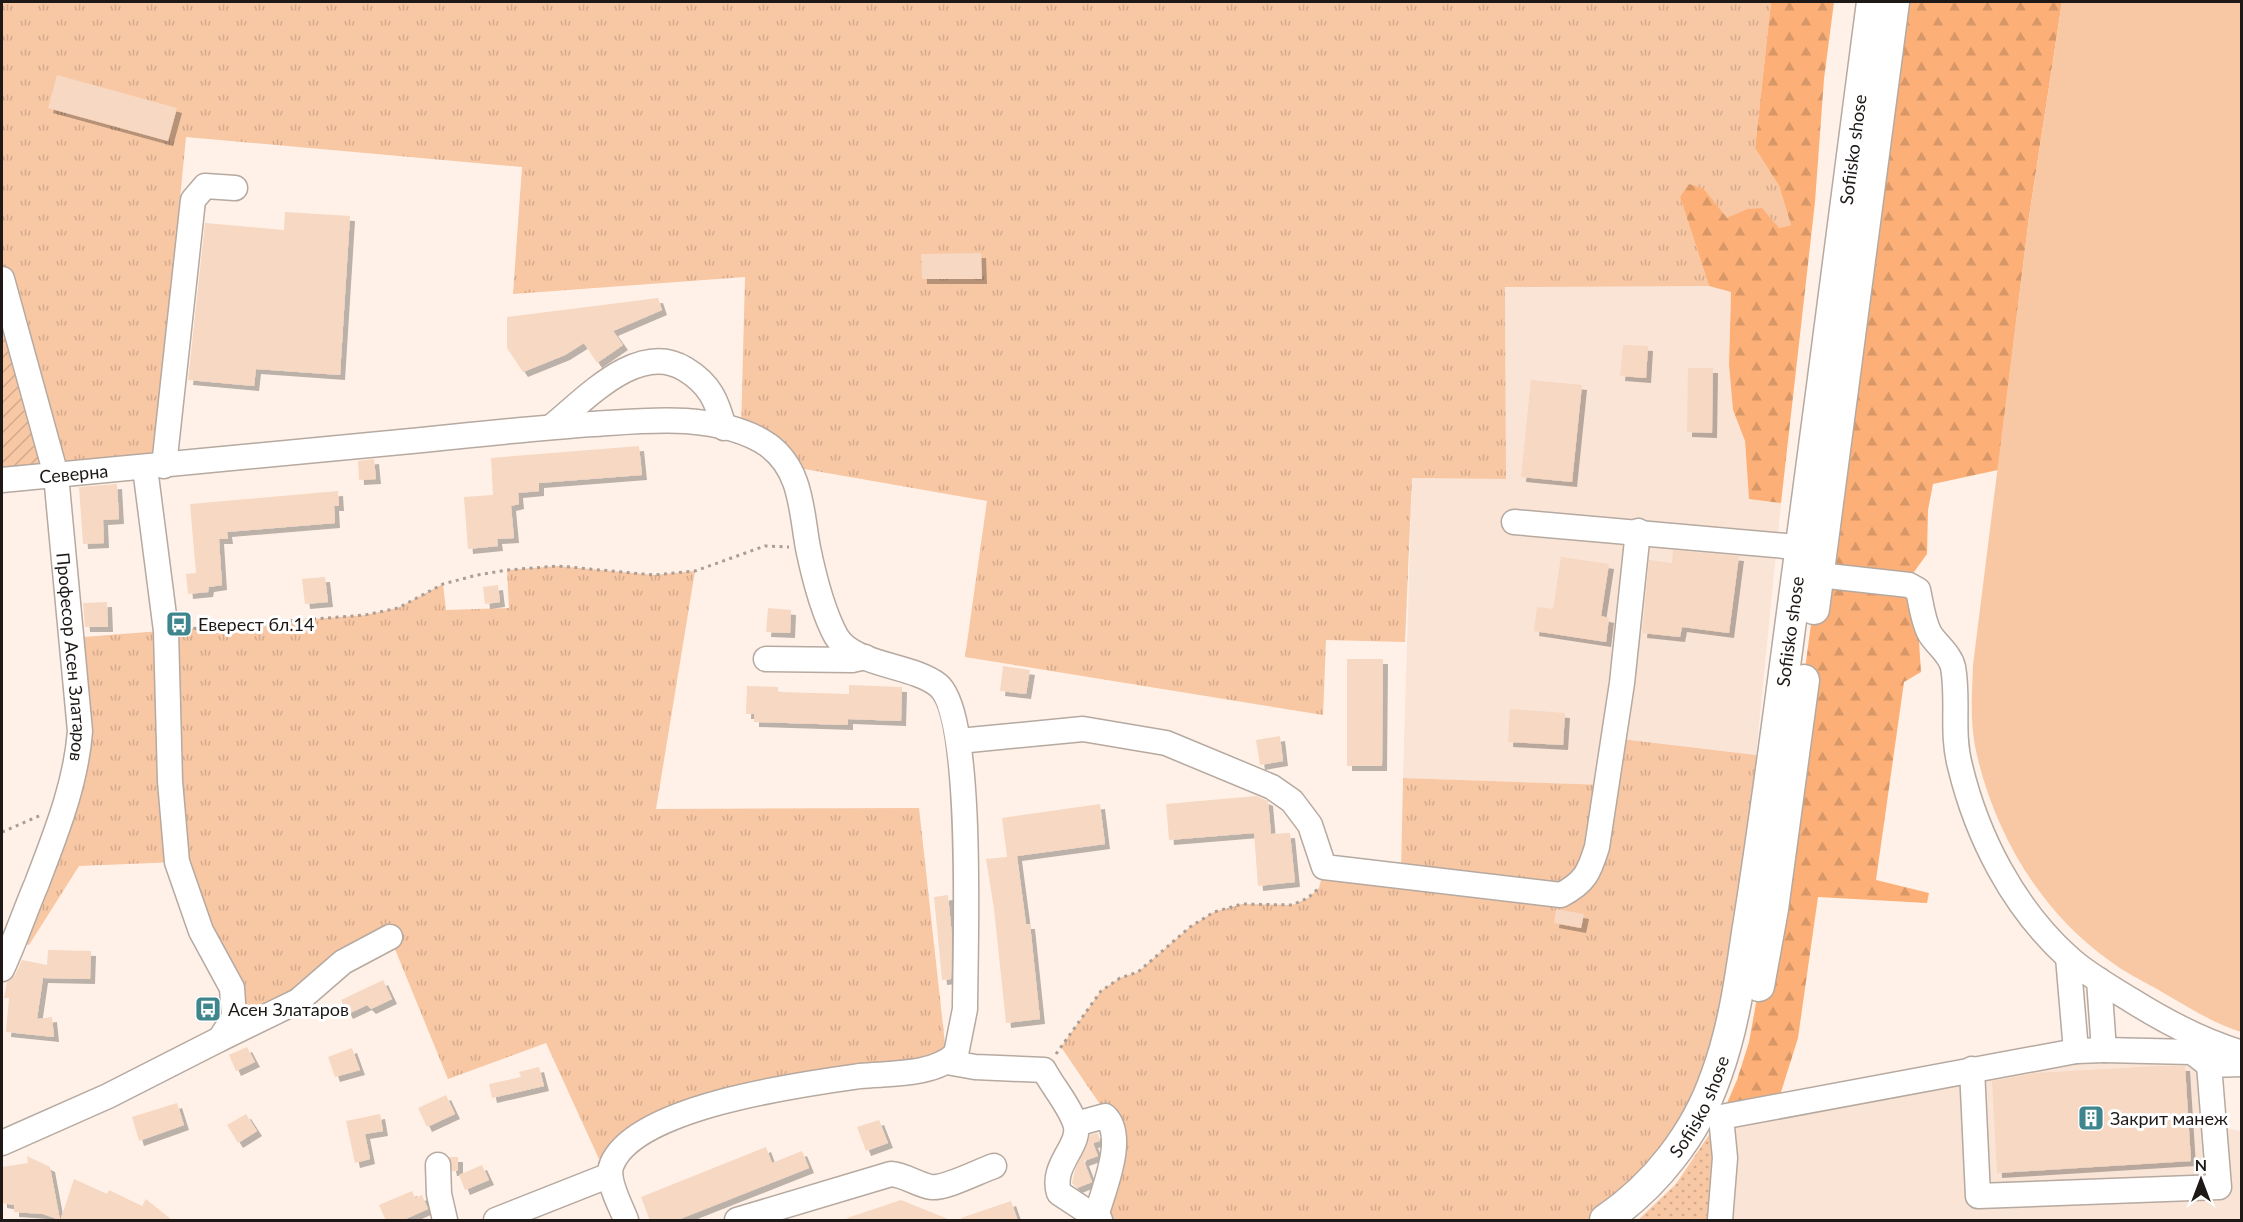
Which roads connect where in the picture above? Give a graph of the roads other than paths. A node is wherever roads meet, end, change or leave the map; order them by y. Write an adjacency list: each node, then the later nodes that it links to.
1 (1872, 2): 12 (main road, Sofiisko shose)
2 (1894, 2): 12 (main road, Sofiisko shose)
3 (234, 188): 7 (street)
4 (2, 279): 8 (street, Професор Асен Златаров)
5 (551, 427): 6 (street, Северна); 6 (street); 7 (street, Северна)
6 (724, 428): 13 (street, Северна)
7 (155, 467): 8 (street, Северна); 20 (street)
8 (56, 475): 9 (street, Северна); 18 (street, Професор Асен Златаров)
9 (2, 480)
10 (1514, 522): 11 (street)
11 (1638, 531): 12 (street); 15 (street)
12 (1814, 557): 17 (street); 28 (main road, Sofiisko shose); 40 (main road, Sofiisko shose)
13 (864, 657): 14 (street); 15 (street)
14 (766, 658)
15 (959, 741): 24 (street)
16 (390, 937): 20 (street)
17 (2068, 957): 19 (street); 22 (street)
18 (2, 969)
19 (2099, 980): 21 (street); 23 (street)
20 (220, 1039): 30 (street)
21 (2104, 1050): 22 (street); 26 (street)
22 (2076, 1051): 27 (street)
23 (2241, 1053)
24 (947, 1062): 29 (street); 33 (street)
25 (2241, 1064): 26 (street)
26 (2209, 1065): 27 (street)
27 (1972, 1069): 28 (street)
28 (1721, 1117): 34 (street); 41 (main road, Sofiisko shose)
29 (1076, 1124): 35 (street); 35 (street)
30 (2, 1143)
31 (438, 1166): 36 (street)
32 (994, 1166): 39 (street)
33 (610, 1175): 37 (street); 38 (street)
34 (1724, 1196): 42 (street); 43 (street)
35 (1098, 1219)
36 (446, 1221)
37 (496, 1221)
38 (626, 1221)
39 (737, 1221)
40 (1605, 1221)
41 (1638, 1221)
42 (1720, 1221)
43 (1735, 1221)

